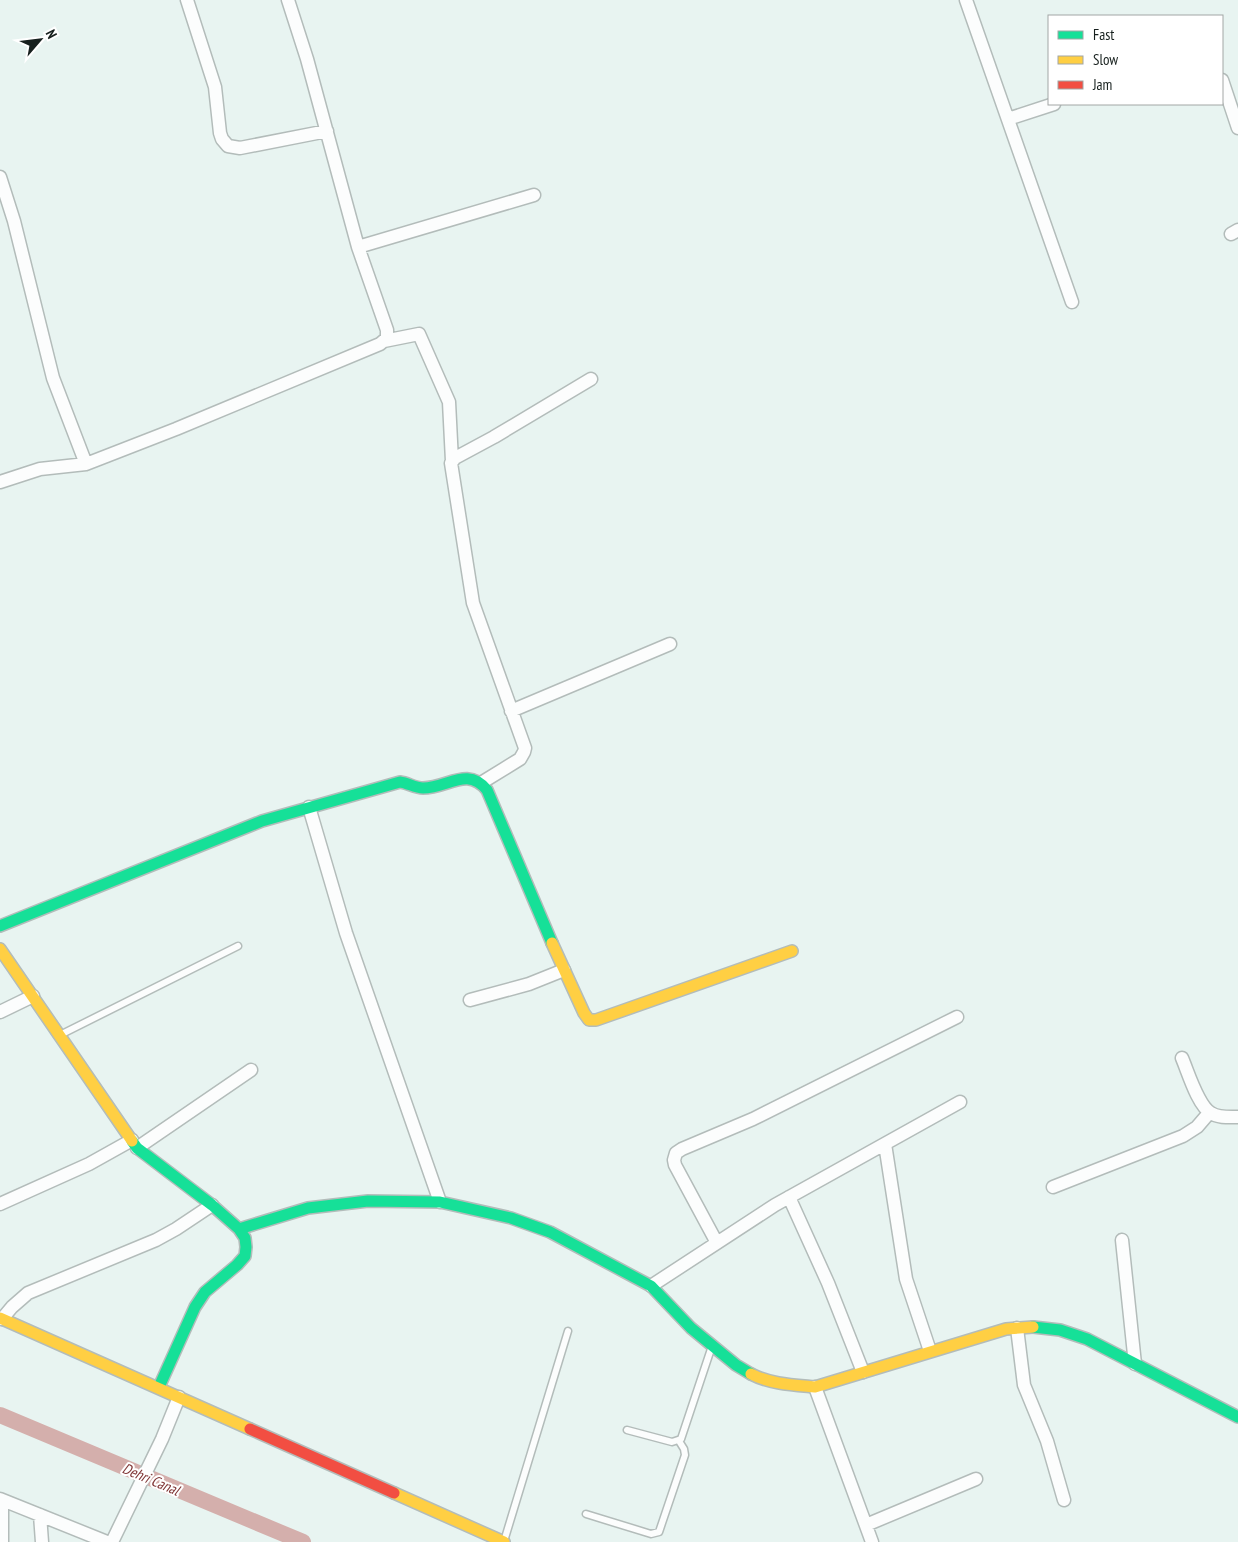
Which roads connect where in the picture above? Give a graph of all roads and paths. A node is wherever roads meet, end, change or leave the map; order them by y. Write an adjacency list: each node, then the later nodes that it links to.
1 (187, 0): 8 (street)
2 (288, 0): 8 (street)
3 (966, 0): 6 (street)
4 (1223, 83): 7 (street)
5 (1051, 105): 6 (street)
6 (1008, 120): 12 (street)
7 (1238, 128)
8 (327, 131): 11 (street)
9 (0, 177): 16 (street)
10 (534, 195): 11 (street)
11 (358, 247): 13 (street)
12 (1072, 302)
13 (384, 341): 15 (street); 16 (street)
14 (591, 380): 15 (street)
15 (452, 461): 19 (street)
16 (86, 464): 17 (street)
17 (0, 482)
18 (670, 644): 19 (street)
19 (511, 711): 20 (street)
20 (481, 783): 21 (main road); 26 (main road)
21 (308, 807): 22 (main road); 41 (street)
22 (0, 926)
23 (238, 946): 31 (lane)
24 (0, 949): 27 (main road)
25 (792, 951): 26 (main road)
26 (564, 970): 28 (street)
27 (32, 996): 29 (street); 31 (main road)
28 (470, 1000)
29 (0, 1012)
30 (957, 1017): 46 (street)
31 (59, 1035): 37 (main road)
32 (1182, 1058): 35 (street)
33 (251, 1070): 37 (street)
34 (960, 1102): 38 (street)
35 (1209, 1113): 36 (street); 39 (street)
36 (1238, 1117)
37 (135, 1144): 42 (street); 43 (main road)
38 (885, 1144): 40 (street); 52 (street)
39 (1053, 1187)
40 (789, 1197): 46 (street); 54 (street)
41 (440, 1202): 44 (main road); 47 (main road)
42 (0, 1204)
43 (212, 1205): 44 (main road); 48 (street)
44 (239, 1229): 55 (main road)
45 (1122, 1240): 53 (street)
46 (717, 1243): 47 (street)
47 (651, 1286): 51 (main road)
48 (1, 1318): 55 (main road)
49 (1017, 1328): 52 (main road); 53 (main road); 63 (street)
50 (568, 1331): 71 (lane)
51 (712, 1345): 56 (main road); 60 (lane)
52 (930, 1351): 54 (main road)
53 (1135, 1364): 58 (main road)
54 (863, 1372): 56 (main road)
55 (159, 1387): 57 (main road)
56 (815, 1387): 66 (street)
57 (179, 1397): 70 (street); 71 (main road)
58 (1238, 1417)
59 (627, 1430): 60 (lane)
60 (679, 1441): 65 (lane)
61 (976, 1478): 66 (street)
62 (1, 1499): 64 (street); 67 (street)
63 (1064, 1500)
64 (40, 1514): 68 (street); 69 (street)
65 (586, 1514)
66 (866, 1525): 72 (street)
67 (2, 1542)
68 (42, 1542)
69 (108, 1542)
70 (112, 1542)
71 (504, 1542)
72 (872, 1542)

